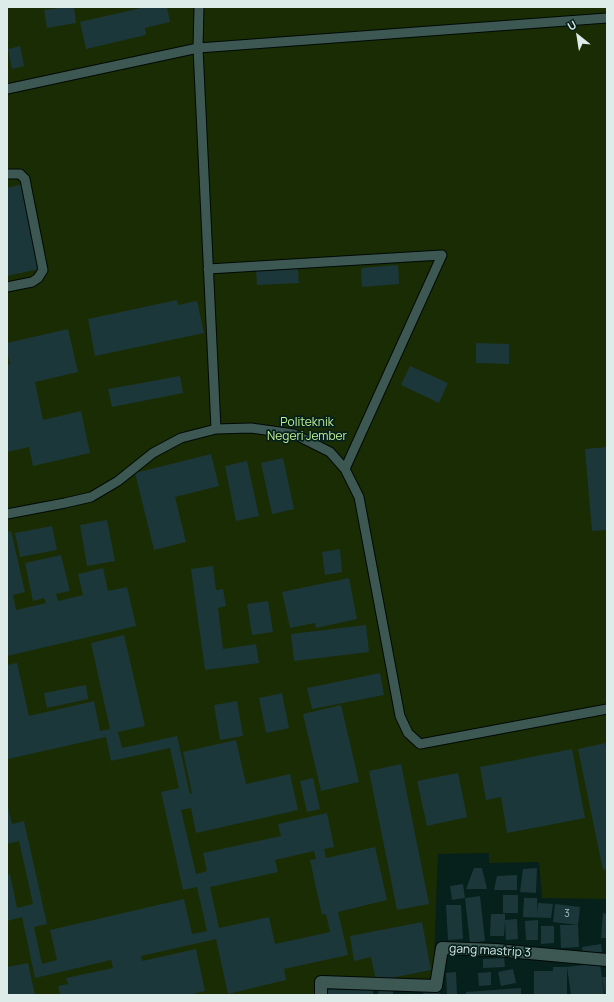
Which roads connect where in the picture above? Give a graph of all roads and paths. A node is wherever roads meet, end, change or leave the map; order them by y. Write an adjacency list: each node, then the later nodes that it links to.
1 (198, 7): 3 (lane)
2 (607, 18): 3 (lane)
3 (198, 48): 4 (lane); 6 (lane)
4 (7, 88)
5 (7, 174): 7 (lane)
6 (208, 269): 8 (lane); 9 (lane)
7 (7, 287)
8 (216, 429): 9 (lane); 10 (lane)
9 (346, 469): 11 (lane)
10 (7, 514)
11 (607, 709)
12 (607, 960): 13 (street, gang mastrip 3)
13 (321, 995)

